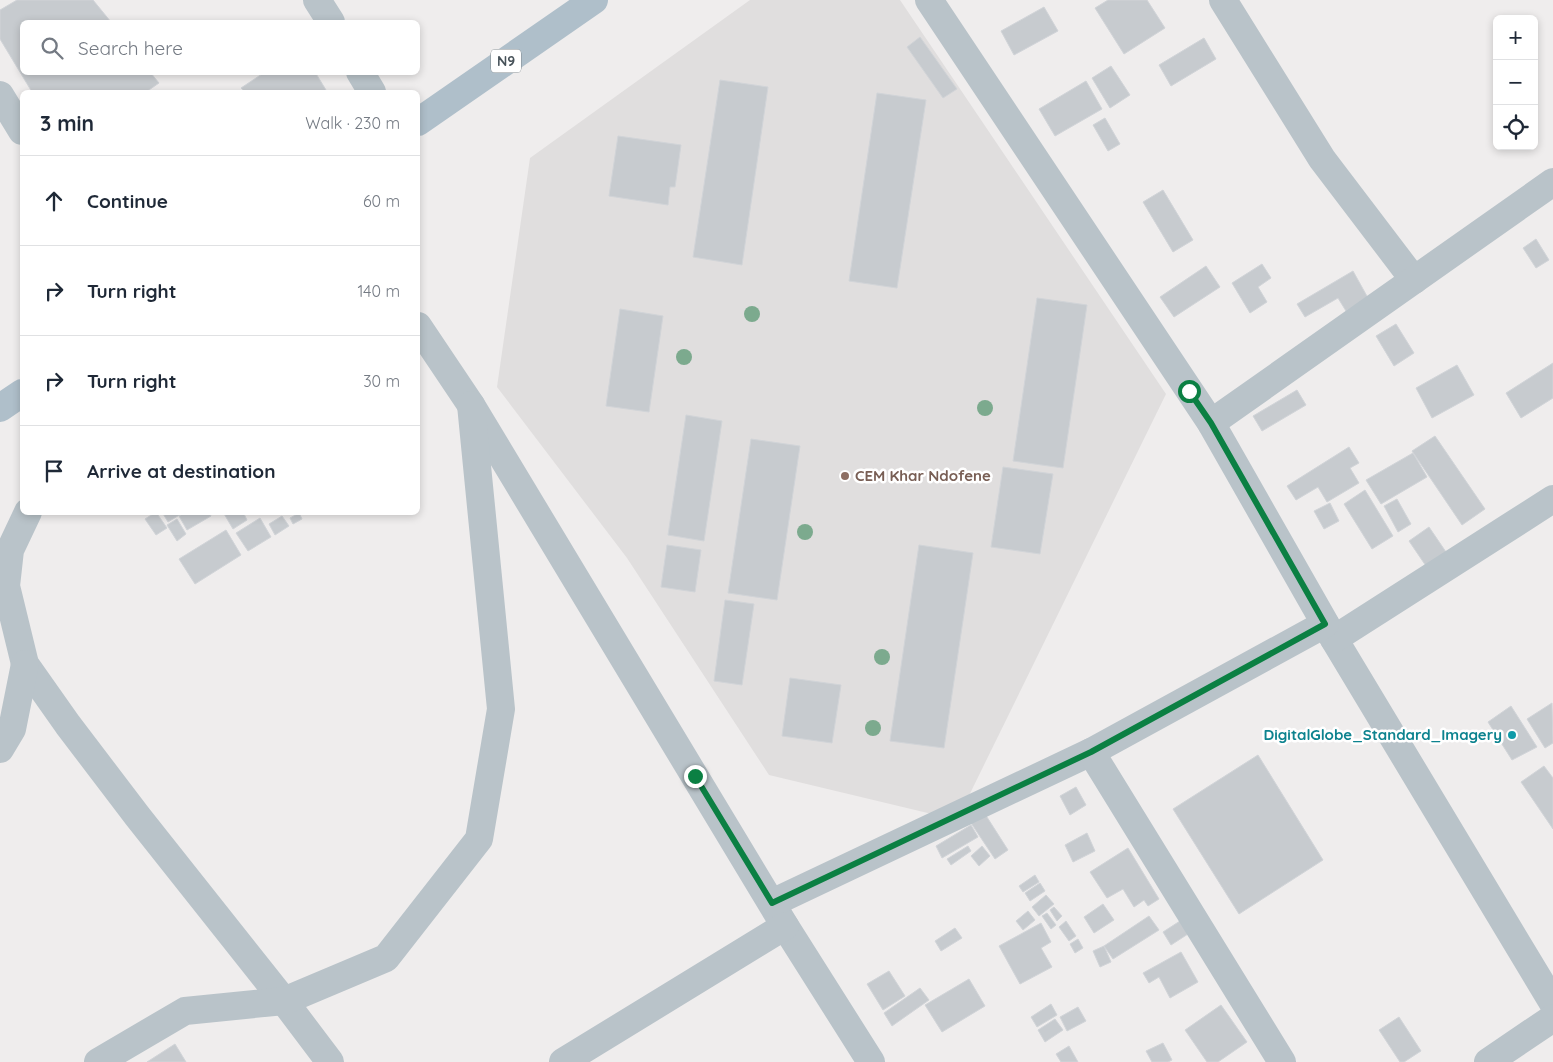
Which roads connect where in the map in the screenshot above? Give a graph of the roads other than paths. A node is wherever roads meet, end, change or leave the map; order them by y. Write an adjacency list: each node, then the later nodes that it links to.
1 (317, 0): 5 (street)
2 (594, 0): 9 (main road, N9)
3 (930, 0): 17 (street)
4 (1223, 0): 12 (street)
5 (330, 20)
6 (362, 75): 7 (street)
7 (371, 90)
8 (0, 95): 10 (street)
9 (420, 121)
10 (20, 128)
11 (1553, 182): 12 (street)
12 (1414, 280): 17 (street)
13 (420, 329): 15 (street)
14 (20, 393): 16 (main road)
15 (471, 405): 24 (street); 25 (street)
16 (0, 408)
17 (1211, 423): 20 (street)
18 (1551, 505): 20 (street)
19 (27, 515): 21 (street)
20 (1330, 631): 23 (street); 26 (street)
21 (24, 664): 22 (street); 25 (street)
22 (0, 749)
23 (1091, 752): 24 (street); 32 (street)
24 (778, 915): 30 (street); 31 (street)
25 (284, 1001): 28 (street); 29 (street)
26 (1553, 1003)
27 (1553, 1018): 33 (street)
28 (98, 1062)
29 (330, 1062)
30 (563, 1062)
31 (871, 1062)
32 (1282, 1062)
33 (1488, 1062)

